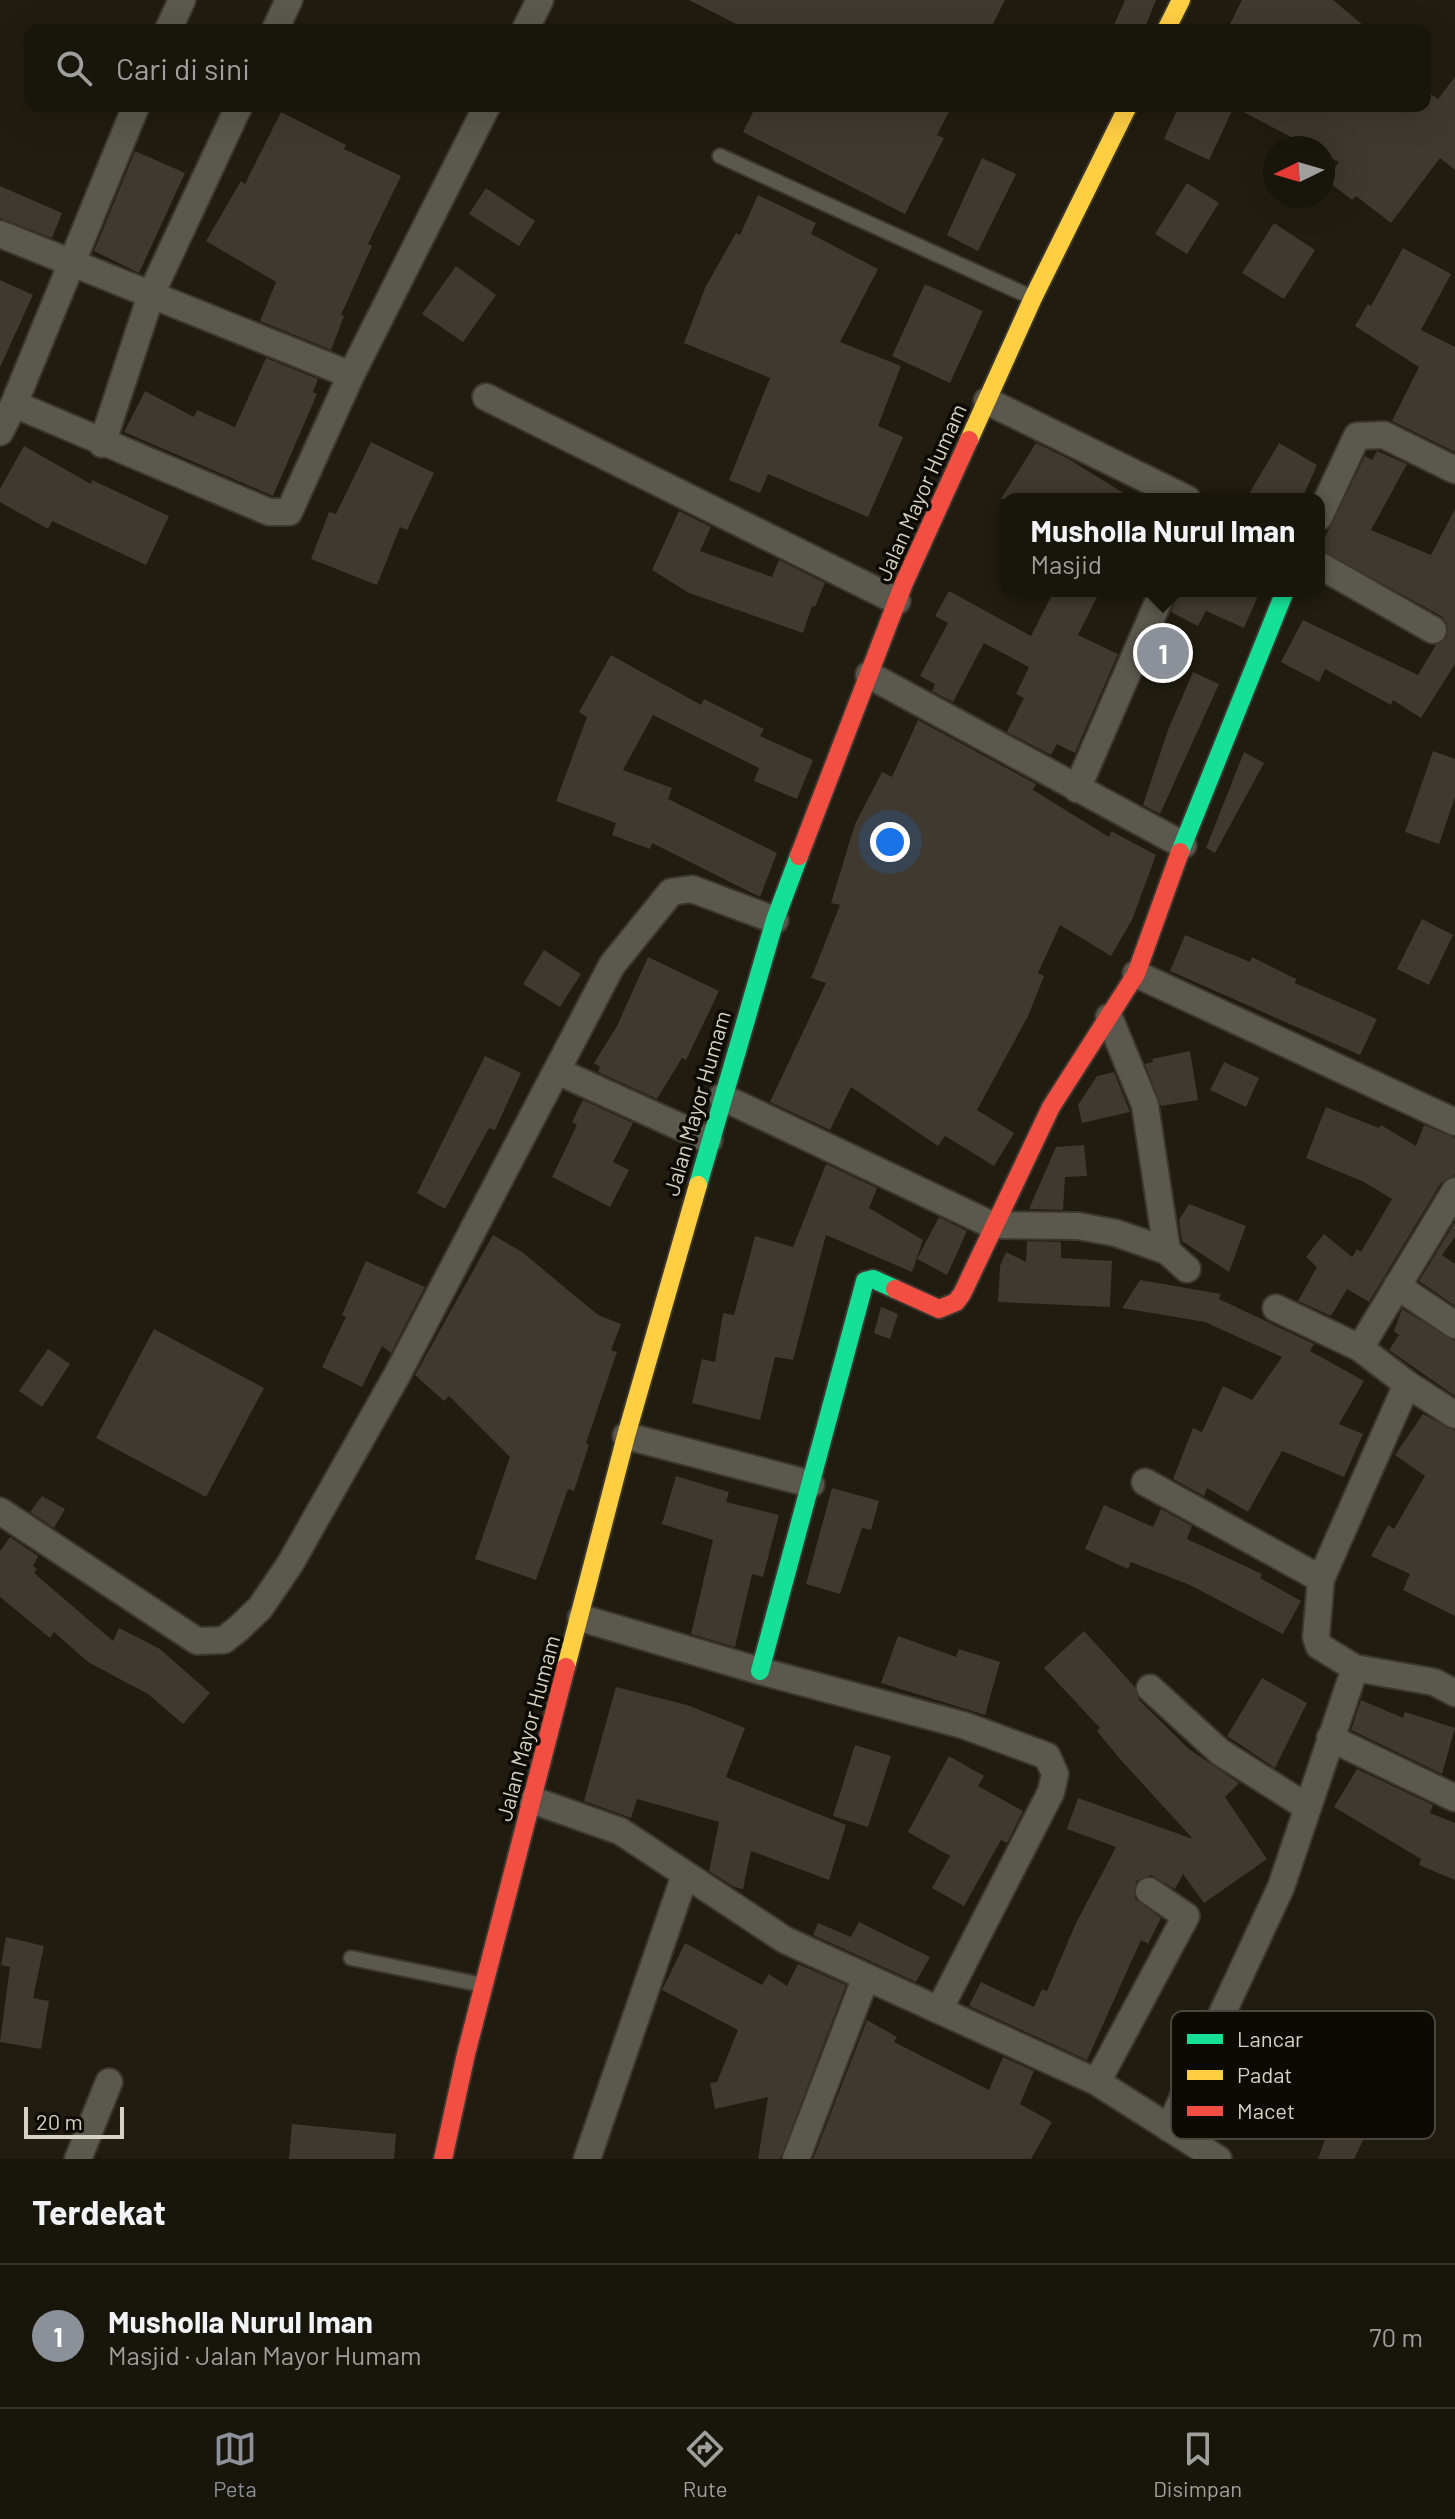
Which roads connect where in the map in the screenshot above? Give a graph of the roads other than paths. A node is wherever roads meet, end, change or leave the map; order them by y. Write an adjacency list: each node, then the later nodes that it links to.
1 (182, 0): 5 (street)
2 (289, 0): 6 (street)
3 (540, 0): 7 (street)
4 (1181, 0): 8 (main road)
5 (171, 24)
6 (278, 24)
7 (528, 24)
8 (1169, 24)
9 (134, 112): 15 (street)
10 (236, 112): 16 (street)
11 (484, 112): 18 (street)
12 (1125, 112): 17 (main road, Jalan Mayor Humam)
13 (720, 156): 17 (lane)
14 (0, 234): 15 (street)
15 (74, 264): 16 (street); 21 (street)
16 (152, 292): 18 (street); 23 (street)
17 (1033, 298): 20 (main road, Jalan Mayor Humam)
18 (351, 375): 23 (street)
19 (486, 397): 30 (street)
20 (987, 401): 25 (street); 30 (main road, Jalan Mayor Humam)
21 (14, 404): 22 (street); 23 (street)
22 (0, 432)
23 (102, 444)
24 (1455, 470): 26 (street)
25 (1175, 493)
26 (1325, 504)
27 (1325, 568): 31 (street)
28 (1160, 597): 33 (street)
29 (1283, 597): 34 (main road)
30 (897, 601): 32 (main road, Jalan Mayor Humam)
31 (1433, 630)
32 (869, 675): 33 (street); 35 (main road, Jalan Mayor Humam)
33 (1077, 789): 34 (street)
34 (1183, 845): 36 (main road)
35 (775, 920): 38 (street); 39 (main road, Jalan Mayor Humam)
36 (1136, 974): 37 (main road); 40 (street)
37 (1109, 1017): 43 (main road); 44 (street)
38 (557, 1071): 41 (street); 55 (street)
39 (722, 1097): 41 (main road, Jalan Mayor Humam); 43 (street)
40 (1455, 1122)
41 (709, 1140): 52 (main road, Jalan Mayor Humam)
42 (1455, 1191): 46 (street)
43 (992, 1225): 44 (street); 54 (main road)
44 (1167, 1251): 45 (street)
45 (1187, 1269)
46 (1397, 1286): 48 (street); 49 (street)
47 (1276, 1308): 49 (street)
48 (1455, 1325)
49 (1360, 1348): 50 (street)
50 (1407, 1384): 51 (street); 56 (street)
51 (1455, 1415)
52 (626, 1436): 54 (street); 57 (main road, Jalan Mayor Humam)
53 (1145, 1482): 56 (street)
54 (811, 1484): 59 (main road)
55 (0, 1511)
56 (1321, 1579): 58 (street)
57 (581, 1618): 59 (street); 64 (main road, Jalan Mayor Humam)
58 (1355, 1668): 61 (street); 62 (street)
59 (760, 1671): 71 (street)
60 (1150, 1688): 65 (street)
61 (1455, 1693)
62 (1330, 1738): 63 (street); 65 (street)
63 (1455, 1798)
64 (532, 1800): 66 (street); 70 (main road, Jalan Mayor Humam)
65 (1307, 1807): 72 (street)
66 (685, 1875): 69 (street); 80 (street)
67 (1149, 1891): 74 (street)
68 (351, 1958): 70 (lane)
69 (866, 1977): 71 (street); 81 (street)
70 (483, 1985): 79 (main road, Jalan Mayor Humam)
71 (939, 2010): 74 (street)
72 (1223, 2011)
73 (109, 2082): 78 (street)
74 (1097, 2082): 76 (street)
75 (1171, 2124): 76 (street)
76 (1169, 2128)
77 (1186, 2139): 82 (street)
78 (78, 2159)
79 (443, 2159)
80 (587, 2159)
81 (796, 2159)
82 (1218, 2159)

